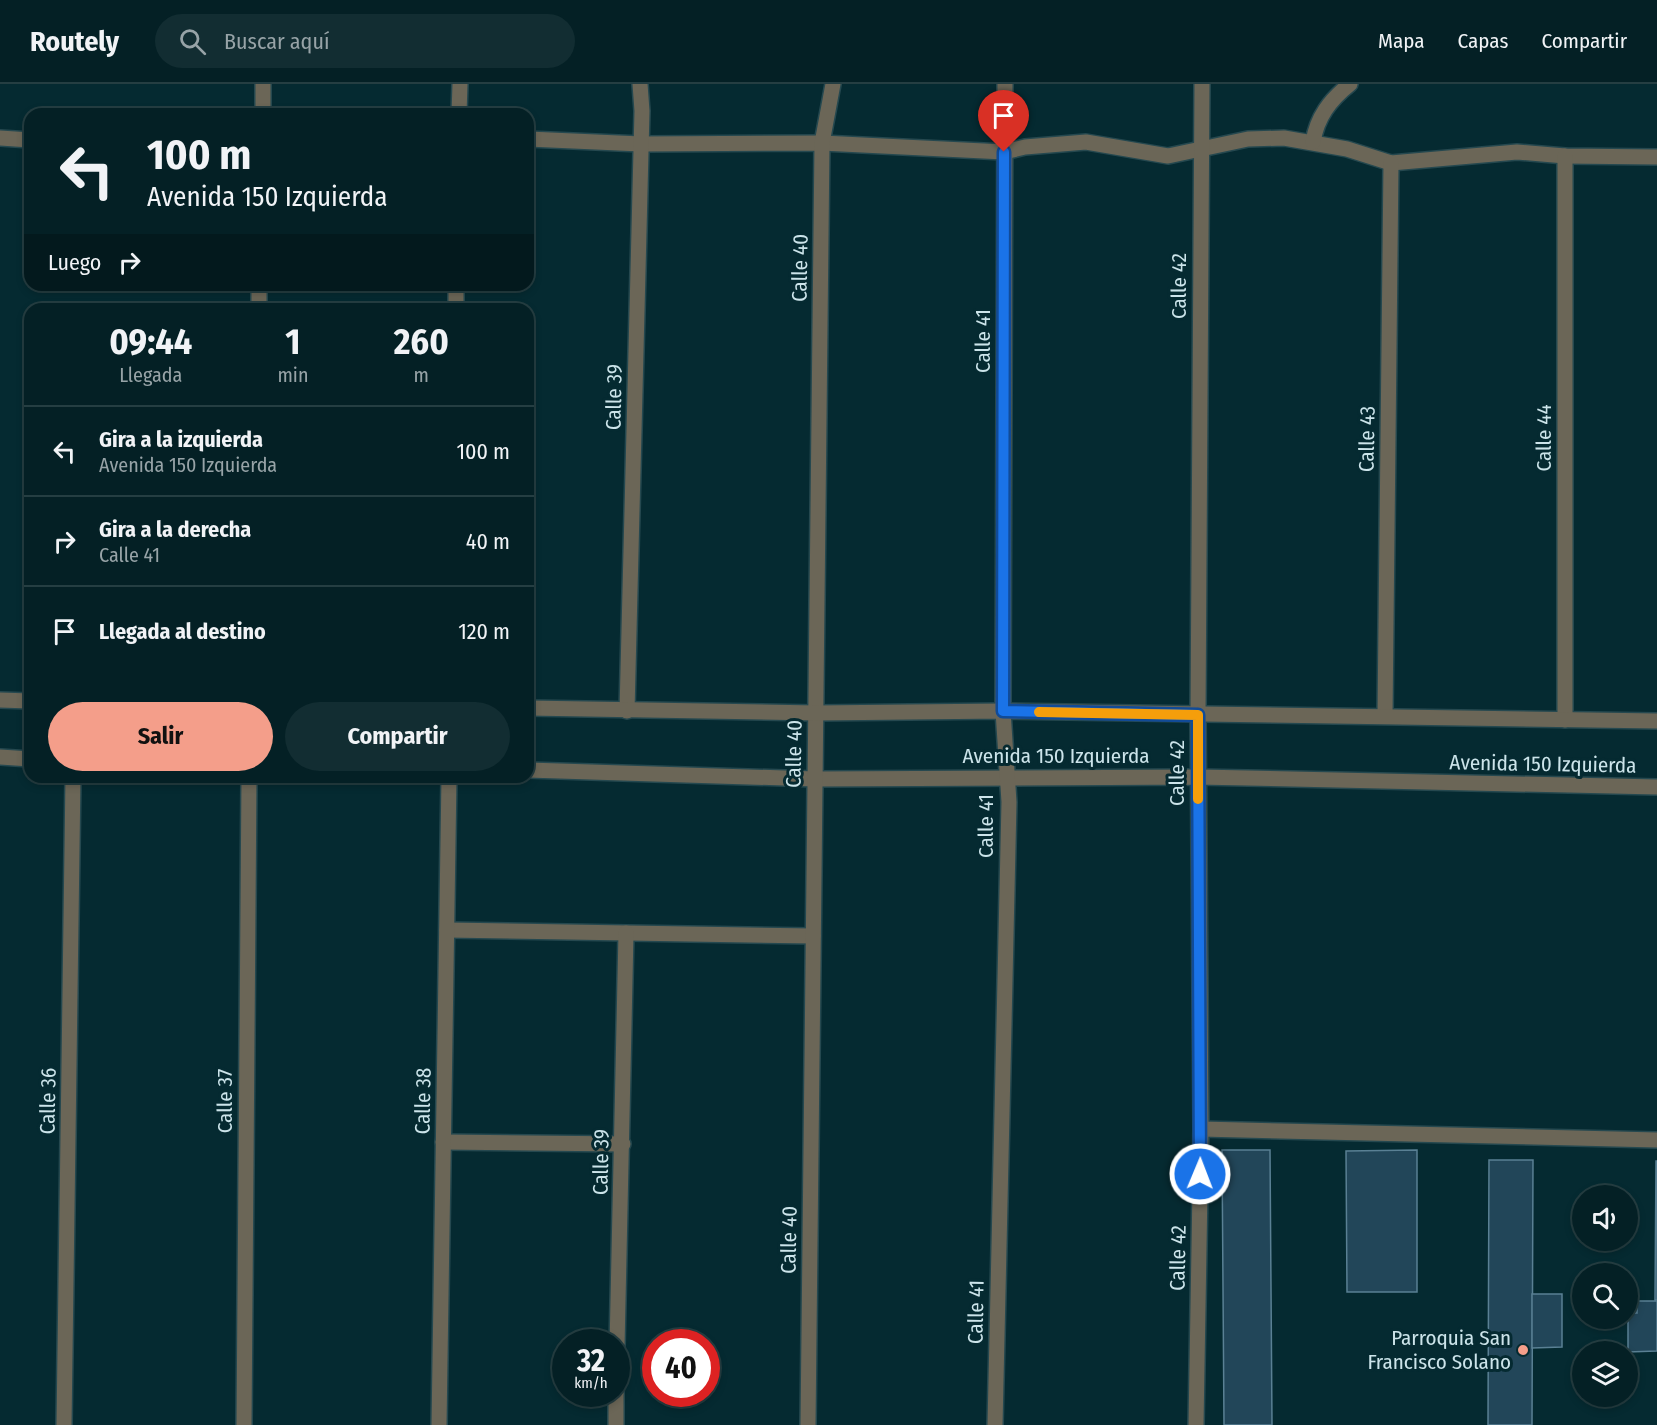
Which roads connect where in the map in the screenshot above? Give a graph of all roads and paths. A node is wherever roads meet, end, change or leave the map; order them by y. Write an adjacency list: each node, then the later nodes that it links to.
1 (263, 84): 8 (street)
2 (460, 84): 9 (street)
3 (640, 84): 15 (street, Calle 39)
4 (833, 84): 14 (street, Calle 40)
5 (1005, 84): 17 (street, Calle 41)
6 (1202, 84): 16 (street, Calle 42)
7 (1350, 84): 13 (street)
8 (263, 108)
9 (459, 108)
10 (0, 138): 12 (street)
11 (534, 139): 15 (street)
12 (24, 140)
13 (1312, 142): 16 (street); 20 (street)
14 (822, 143): 15 (street); 17 (street); 26 (street, Calle 40)
15 (641, 144): 24 (street, Calle 39)
16 (1201, 148): 17 (street); 27 (street, Calle 42)
17 (1004, 152): 25 (street, Calle 41)
18 (1564, 156): 19 (street); 20 (street); 29 (street, Calle 44)
19 (1657, 157)
20 (1391, 163): 28 (street, Calle 43)
21 (0, 700): 22 (street)
22 (24, 701)
23 (534, 708): 24 (street, Avenida 150 Izquierda)
24 (627, 711): 26 (street, Avenida 150 Izquierda)
25 (1003, 711): 26 (street, Avenida 150 Izquierda); 27 (street, Avenida 150 Izquierda); 34 (street, Calle 41)
26 (816, 713): 36 (street, Calle 40)
27 (1198, 715): 28 (street, Avenida 150 Izquierda); 35 (street, Calle 42)
28 (1385, 716): 29 (street, Avenida 150 Izquierda)
29 (1565, 720): 30 (street, Avenida 150 Izquierda)
30 (1657, 721)
31 (0, 757): 32 (street)
32 (24, 759)
33 (534, 770): 36 (street, Avenida 150 Izquierda)
34 (1007, 777): 35 (street, Avenida 150 Izquierda); 36 (street, Avenida 150 Izquierda); 55 (street, Calle 41)
35 (1198, 777): 40 (street, Avenida 150 Izquierda); 44 (street, Calle 42)
36 (815, 779): 43 (street, Calle 40)
37 (73, 783): 50 (street, Calle 36)
38 (249, 783): 51 (street, Calle 37)
39 (449, 783): 41 (street, Calle 38)
40 (1657, 787)
41 (447, 930): 42 (street); 46 (street, Calle 38)
42 (626, 933): 43 (street); 47 (street, Calle 39)
43 (813, 936): 54 (street, Calle 40)
44 (1201, 1129): 45 (street); 56 (street, Calle 42)
45 (1657, 1140)
46 (443, 1142): 47 (street); 52 (street, Calle 38)
47 (623, 1144): 48 (street, Calle 39)
48 (618, 1329)
49 (616, 1407): 53 (street, Calle 39)
50 (64, 1425)
51 (244, 1425)
52 (439, 1425)
53 (616, 1425)
54 (808, 1425)
55 (995, 1425)
56 (1196, 1425)

